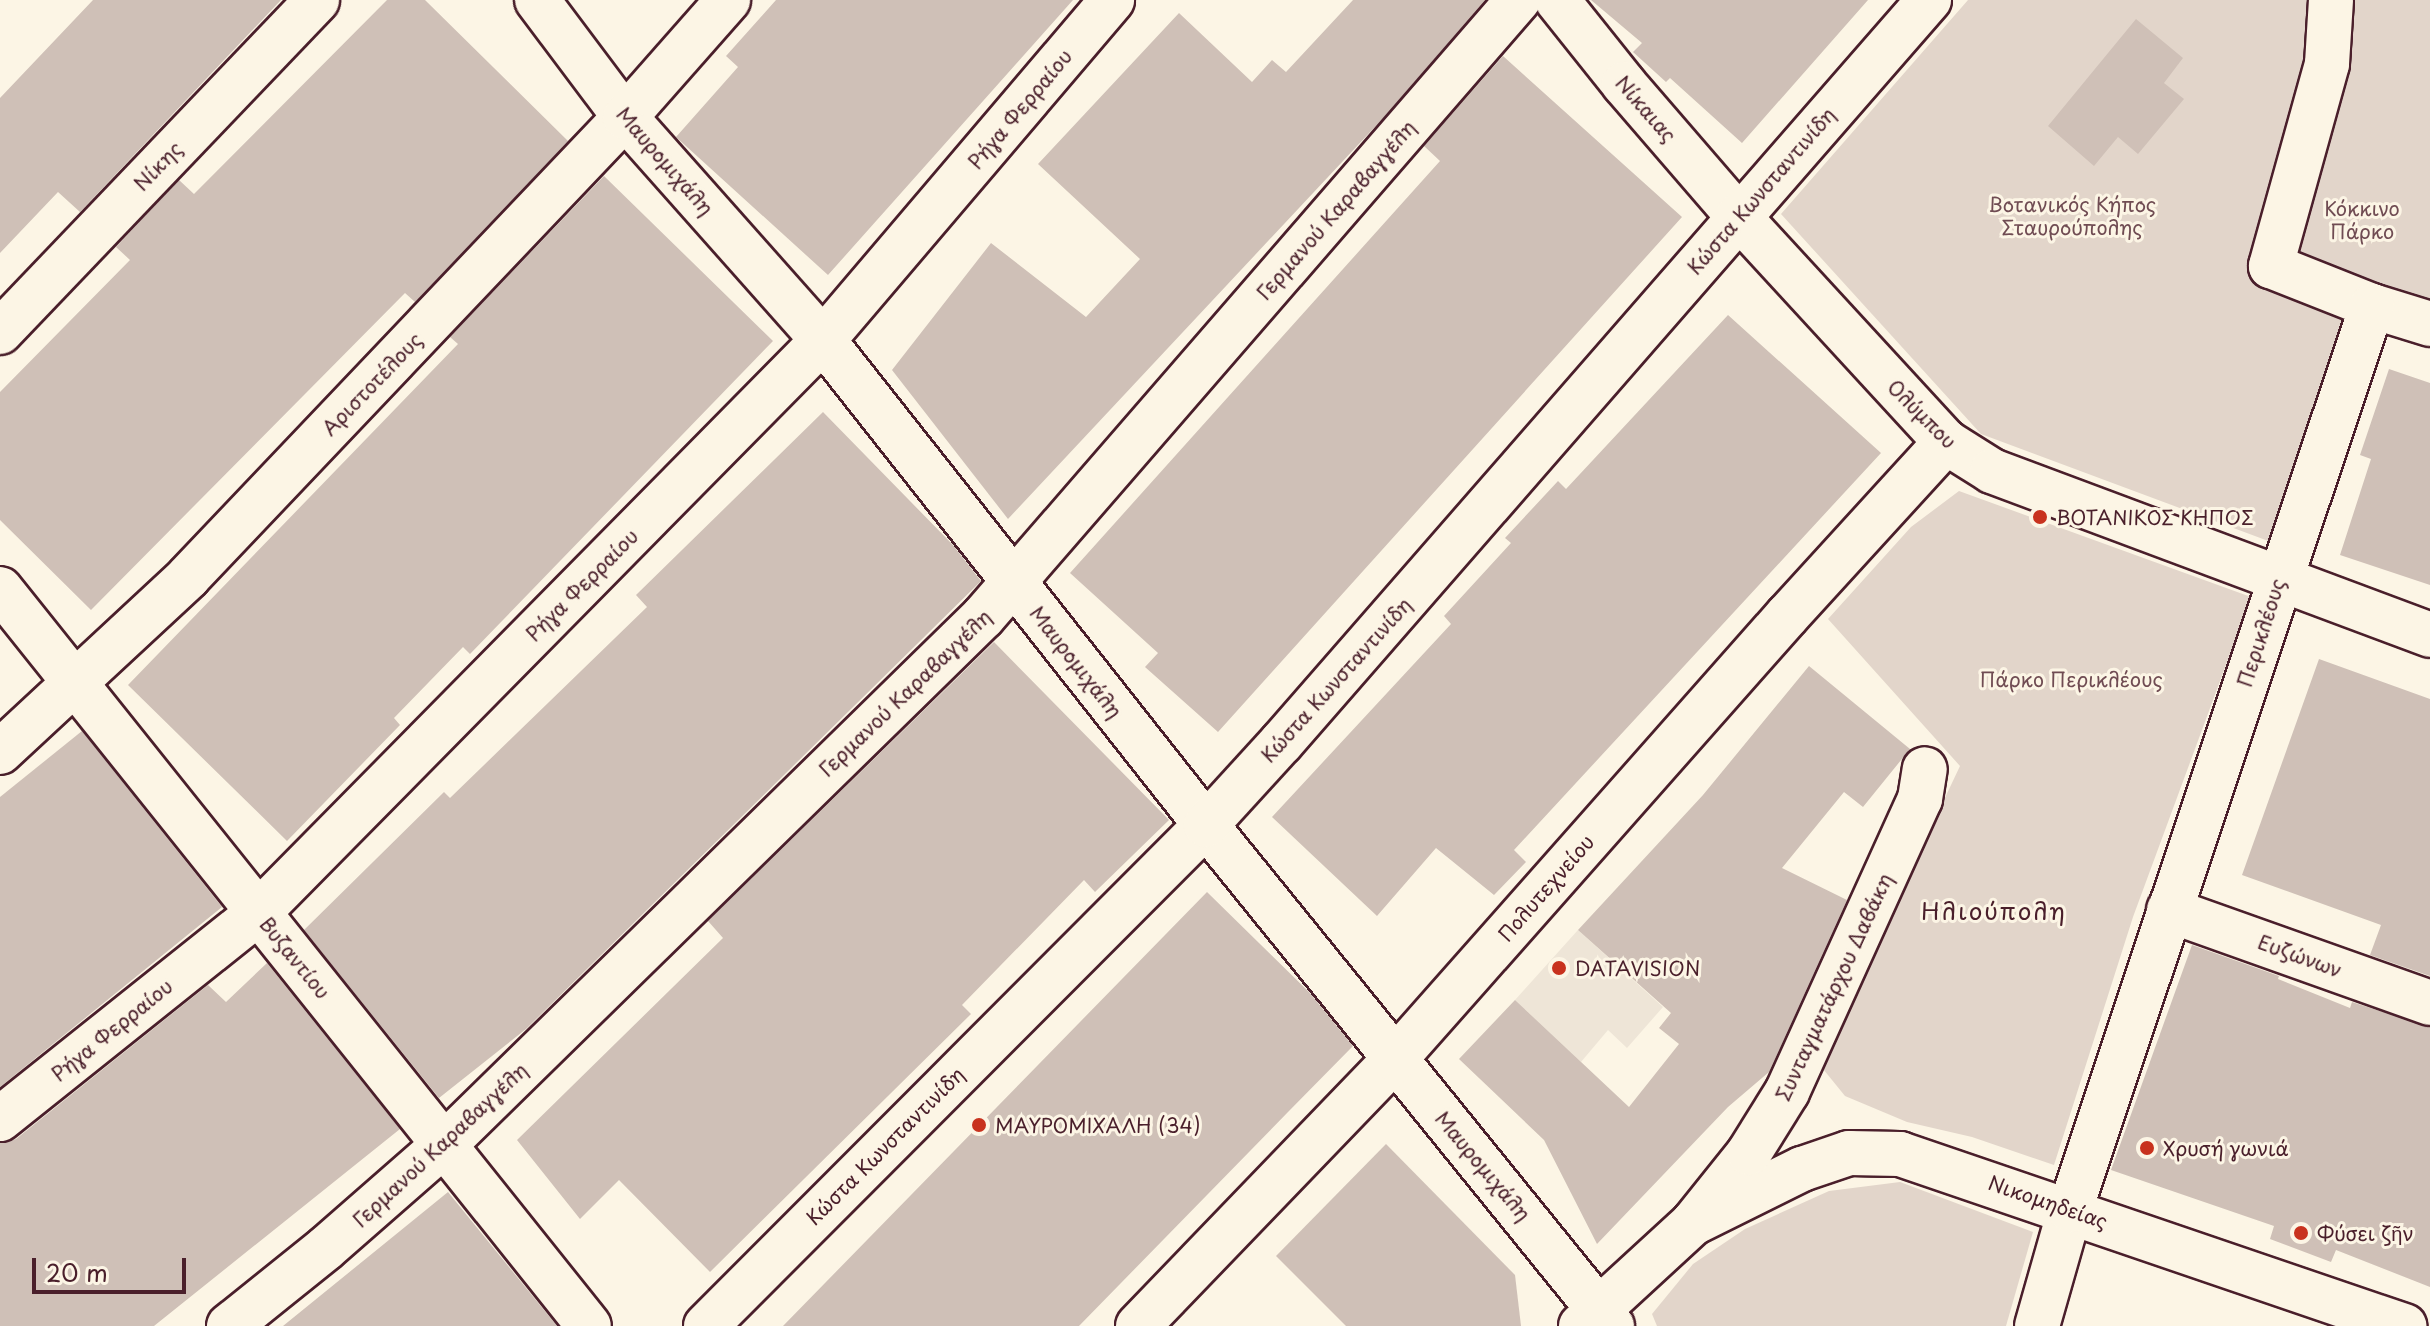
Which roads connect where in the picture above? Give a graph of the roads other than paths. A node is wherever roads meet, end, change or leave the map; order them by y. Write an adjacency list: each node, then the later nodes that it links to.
1 (317, 0): 13 (street, Νίκης)
2 (537, 0): 9 (street, Μαυρομιχάλη)
3 (728, 0): 9 (street, Αριστοτέλους)
4 (1112, 0): 14 (street, Ρήγα Φερραίου)
5 (1518, 0): 17 (street, Γερμανού Καραβαγγέλη)
6 (1557, 0): 10 (street, Νίκαιας)
7 (1929, 0): 10 (street, Κώστα Κωνσταντινίδη)
8 (2331, 0): 11 (street)
9 (625, 117): 14 (street, Μαυρομιχάλη); 20 (street, Αριστοτέλους)
10 (1738, 216): 15 (street, Ολύμπου); 23 (street, Κώστα Κωνσταντινίδη)
11 (2372, 306): 12 (street); 16 (street, Περικλέους)
12 (2430, 324)
13 (0, 332)
14 (823, 340): 17 (street, Μαυρομιχάλη); 25 (street, Ρήγα Φερραίου)
15 (1946, 442): 16 (street, Ολύμπου); 27 (street, Πολυτεχνείου)
16 (2279, 579): 19 (street, Ολύμπου); 24 (street, Περικλέους)
17 (1015, 584): 23 (street, Μαυρομιχάλη); 29 (street, Γερμανού Καραβαγγέλη)
18 (0, 589): 20 (street, Βυζαντίου)
19 (2430, 635)
20 (76, 684): 21 (street, Αριστοτέλους); 25 (street, Βυζαντίου)
21 (0, 752)
22 (1925, 769): 31 (street, Συνταγματάρχου Δαβάκη)
23 (1206, 825): 27 (street, Μαυρομιχάλη); 35 (street, Κώστα Κωνσταντινίδη)
24 (2169, 910): 26 (street, Ευζώνων); 30 (street, Περικλέους)
25 (258, 913): 28 (street, Ρήγα Φερραίου); 29 (street, Βυζαντίου)
26 (2430, 1003)
27 (1395, 1059): 32 (street, Μαυρομιχάλη); 36 (street, Πολυτεχνείου)
28 (0, 1119)
29 (446, 1143): 33 (street, Γερμανού Καραβαγγέλη); 34 (street, Βυζαντίου)
30 (2070, 1210): 31 (street, Νικομηδείας); 37 (street, Περικλέους); 38 (street, Νικομηδείας)
31 (1693, 1223): 32 (street, Συνταγματάρχου Δαβάκη)
32 (1598, 1320)
33 (229, 1326)
34 (589, 1326)
35 (706, 1326)
36 (1138, 1326)
37 (2037, 1326)
38 (2404, 1326)

